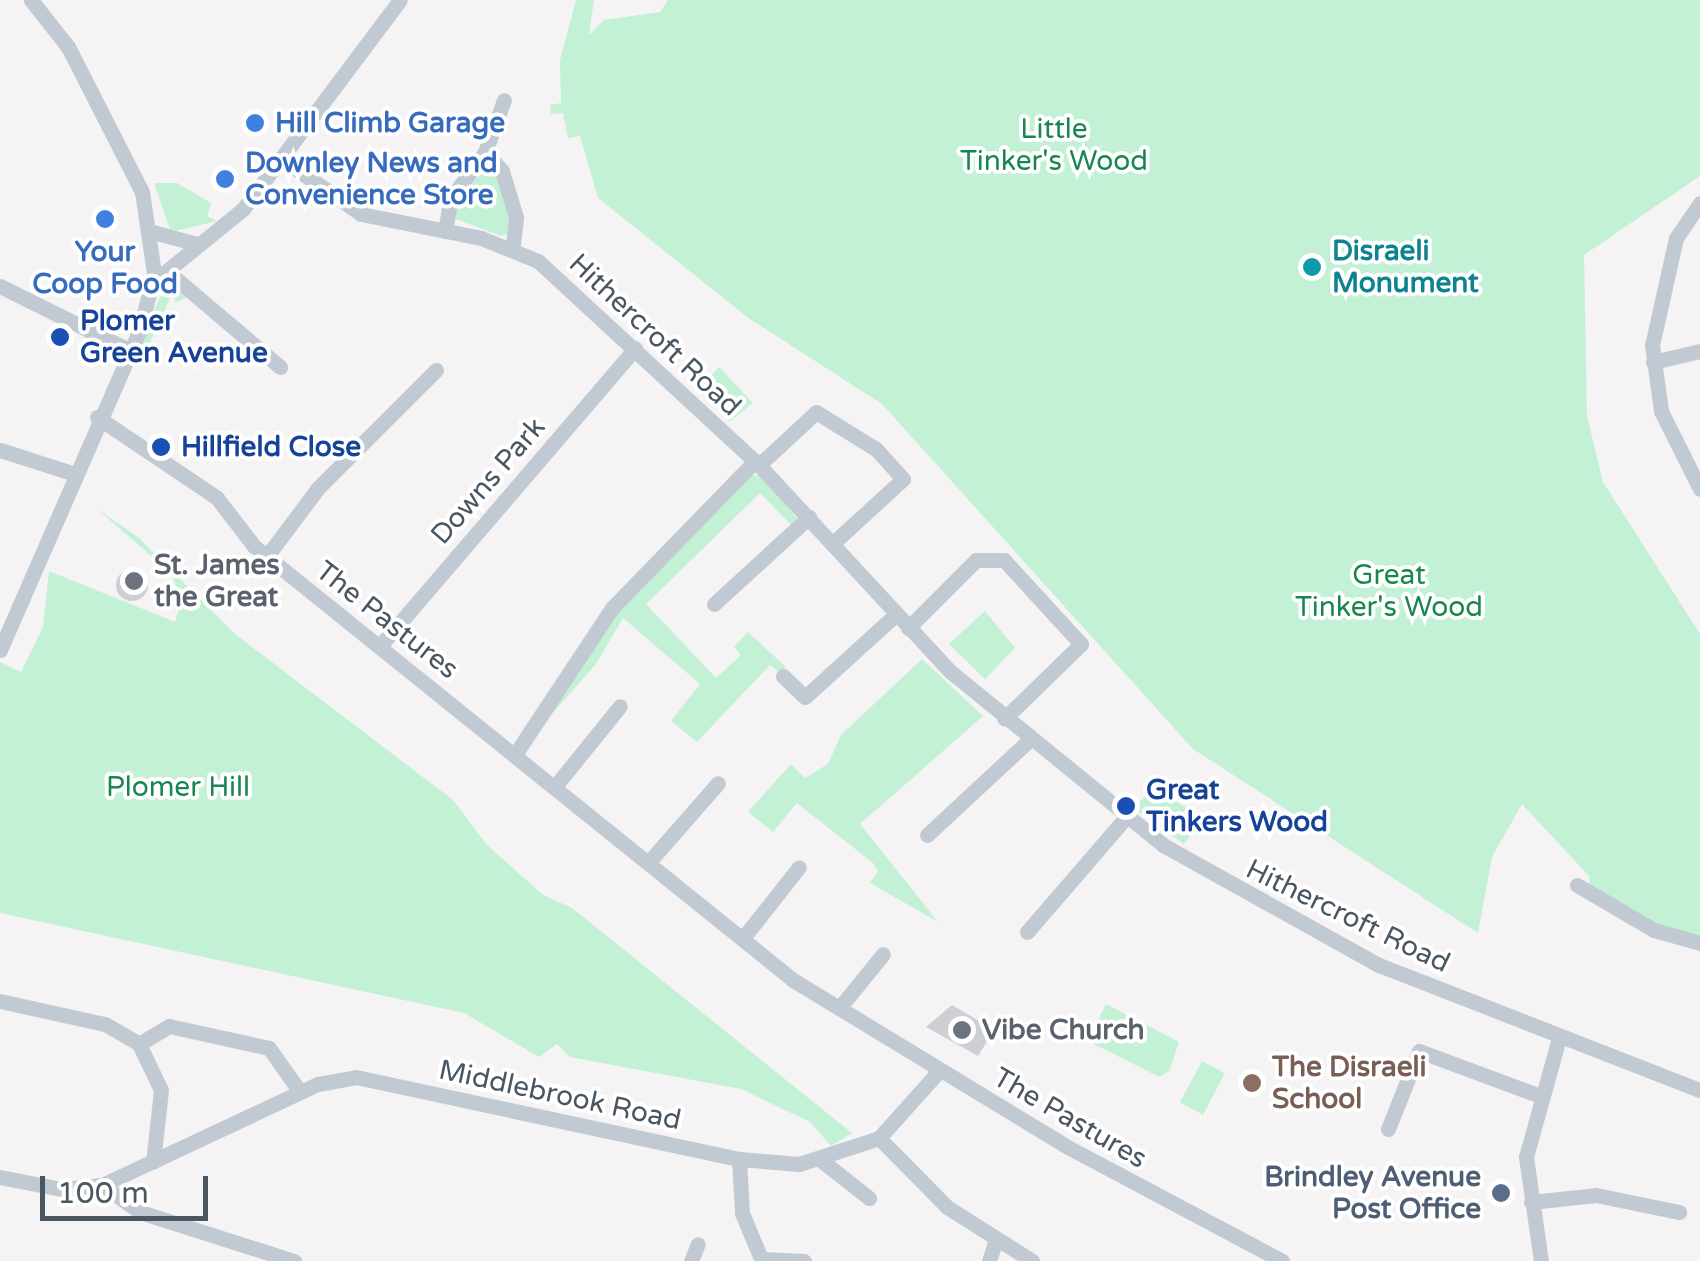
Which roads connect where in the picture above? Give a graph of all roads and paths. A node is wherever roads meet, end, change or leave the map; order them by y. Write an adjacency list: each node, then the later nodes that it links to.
1 (31, 0): 8 (street)
2 (400, 0): 5 (street)
3 (504, 100): 4 (street)
4 (485, 152): 7 (street); 10 (street)
5 (282, 158): 7 (street, Hithercroft Road); 9 (street)
6 (1700, 203): 17 (street)
7 (446, 231): 10 (street, Hithercroft Road)
8 (153, 232): 9 (street); 12 (street)
9 (197, 244): 11 (street)
10 (513, 248): 14 (street, Hithercroft Road)
11 (168, 272): 12 (street); 18 (street)
12 (153, 282): 16 (street)
13 (0, 286): 16 (street)
14 (635, 348): 22 (street, Hithercroft Road); 31 (street, Downs Park)
15 (1700, 351): 17 (street)
16 (131, 352): 20 (street)
17 (1653, 362): 24 (street)
18 (280, 366)
19 (436, 370): 27 (street)
20 (98, 417): 23 (street); 27 (street, The Pastures)
21 (0, 450): 23 (street)
22 (757, 463): 25 (street, Hithercroft Road); 26 (street); 37 (street)
23 (72, 473): 32 (street)
24 (1700, 490)
25 (809, 517): 26 (street, Hithercroft Road); 28 (street)
26 (832, 544): 29 (street, Hithercroft Road)
27 (267, 556): 31 (street, The Pastures)
28 (714, 604)
29 (895, 615): 30 (street, Hithercroft Road); 33 (street)
30 (908, 628): 35 (street, Hithercroft Road); 35 (street)
31 (380, 646): 37 (street, The Pastures)
32 (1, 647)
33 (783, 676)
34 (620, 706): 39 (street)
35 (1004, 720): 36 (street, Hithercroft Road)
36 (1028, 741): 40 (street, Hithercroft Road); 41 (street)
37 (516, 754): 39 (street, The Pastures)
38 (718, 783): 42 (street)
39 (557, 784): 42 (street, The Pastures)
40 (1127, 816): 45 (street); 51 (street, Hithercroft Road)
41 (928, 835)
42 (648, 863): 46 (street, The Pastures)
43 (798, 867): 46 (street)
44 (1577, 885): 47 (street)
45 (1027, 932)
46 (744, 938): 50 (street, The Pastures)
47 (1700, 943)
48 (883, 954): 50 (street)
49 (0, 1001): 52 (street)
50 (840, 1008): 53 (street, The Pastures)
51 (1559, 1038): 54 (street, Hithercroft Road); 56 (street)
52 (139, 1044): 55 (street); 61 (street)
53 (939, 1072): 58 (street, Middlebrook Road); 75 (street, The Pastures)
54 (1699, 1087)
55 (300, 1092): 59 (street, Middlebrook Road); 61 (street, Middlebrook Road)
56 (1538, 1095): 57 (street); 65 (street)
57 (1388, 1130)
58 (879, 1138): 60 (street, Middlebrook Road); 67 (street)
59 (739, 1159): 60 (street, Middlebrook Road); 69 (street)
60 (822, 1161): 64 (street)
61 (153, 1162): 63 (street, Middlebrook Road)
62 (0, 1177): 63 (street)
63 (102, 1185): 70 (street)
64 (869, 1198)
65 (1530, 1202): 66 (street); 76 (street)
66 (1679, 1212)
67 (996, 1242): 73 (street); 74 (street)
68 (698, 1244): 71 (street)
69 (762, 1260): 72 (street)
70 (294, 1261)
71 (691, 1261)
72 (804, 1261)
73 (989, 1261)
74 (1032, 1261)
75 (1282, 1261)
76 (1541, 1261)

